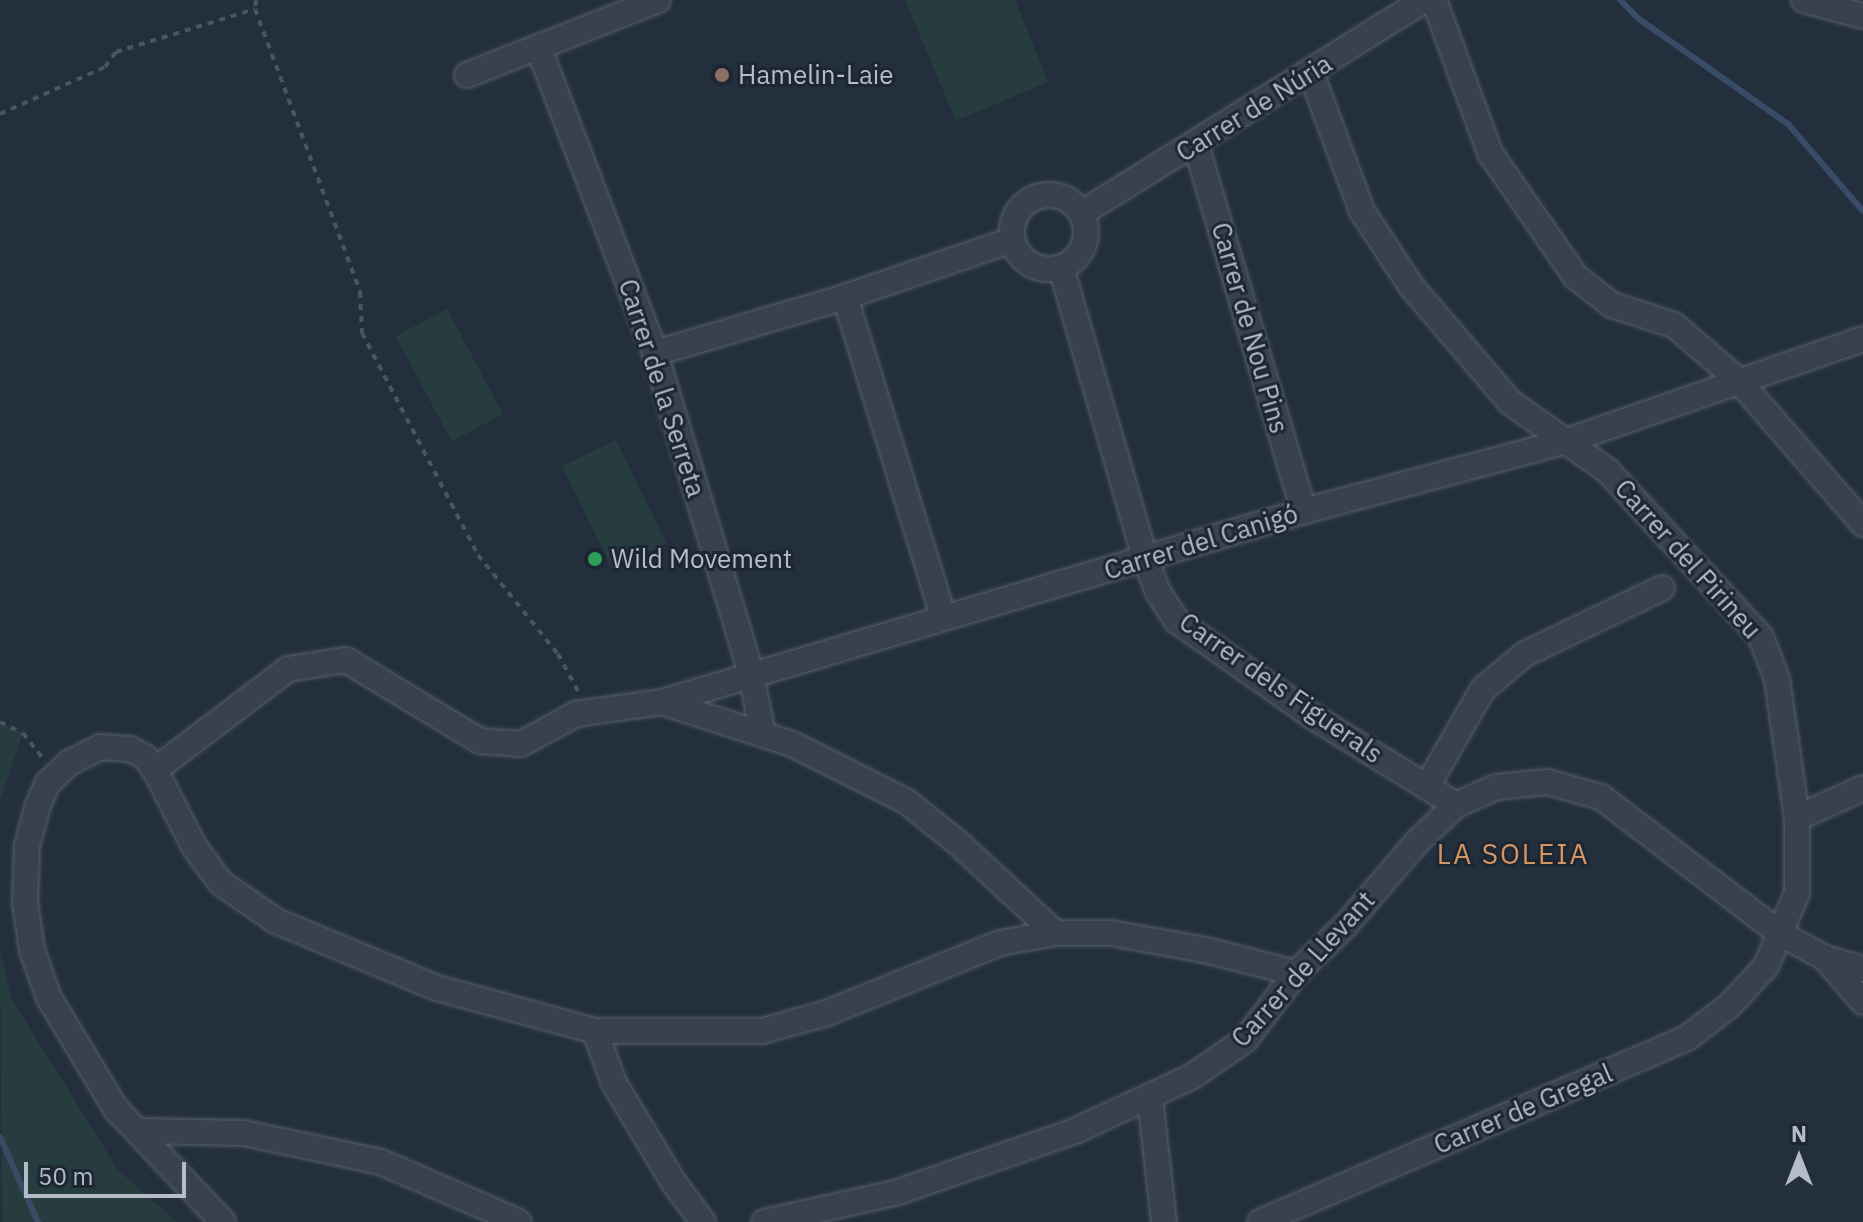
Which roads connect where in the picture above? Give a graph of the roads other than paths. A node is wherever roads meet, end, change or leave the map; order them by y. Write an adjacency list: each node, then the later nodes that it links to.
1 (658, 0): 6 (street)
2 (1424, 0): 7 (street, Carrer de Núria)
3 (1434, 0): 16 (street)
4 (1804, 0): 5 (street)
5 (1863, 16)
6 (539, 49): 8 (street); 15 (street, Carrer de la Serreta)
7 (1311, 73): 9 (street, Carrer de Núria); 17 (street, Carrer del Pirineu)
8 (467, 75)
9 (1196, 145): 10 (street, Carrer de Núria); 18 (street, Carrer de Nou Pins)
10 (1082, 213): 11 (street); 12 (street)
11 (1012, 240): 12 (street); 13 (street)
12 (1061, 267): 20 (street, Carrer dels Figuerals)
13 (845, 297): 15 (street); 22 (street)
14 (1863, 339): 16 (street)
15 (655, 353): 23 (street, Carrer de la Serreta)
16 (1738, 380): 17 (street, Carrer del Canigó); 19 (street)
17 (1564, 442): 18 (street, Carrer del Canigó); 30 (street, Carrer del Pirineu)
18 (1304, 511): 20 (street, Carrer del Canigó)
19 (1863, 524)
20 (1145, 558): 22 (street, Carrer del Canigó); 27 (street, Carrer dels Figuerals)
21 (1662, 588): 27 (street)
22 (944, 618): 23 (street, Carrer del Canigó)
23 (751, 674): 24 (street, Carrer del Canigó); 25 (street, Carrer de la Serreta)
24 (662, 702): 25 (street); 26 (street, Carrer del Canigó)
25 (763, 734): 31 (street)
26 (155, 770): 37 (street); 39 (street)
27 (1427, 786): 29 (street, Carrer dels Figuerals)
28 (1863, 788): 30 (street)
29 (1456, 805): 32 (street, Carrer de Llevant); 35 (street, Carrer de Llevant)
30 (1797, 818): 32 (street, Carrer del Pirineu)
31 (1055, 933): 35 (street); 37 (street)
32 (1781, 934): 33 (street); 45 (street, Carrer de Gregal)
33 (1825, 958): 34 (street); 36 (street)
34 (1863, 969)
35 (1296, 973): 38 (street, Carrer de Llevant)
36 (1863, 1002)
37 (595, 1031): 42 (street)
38 (1150, 1098): 43 (street, Carrer de Llevant); 44 (street)
39 (140, 1131): 40 (street); 41 (street)
40 (223, 1222)
41 (519, 1222)
42 (703, 1222)
43 (764, 1222)
44 (1164, 1222)
45 (1260, 1222)

